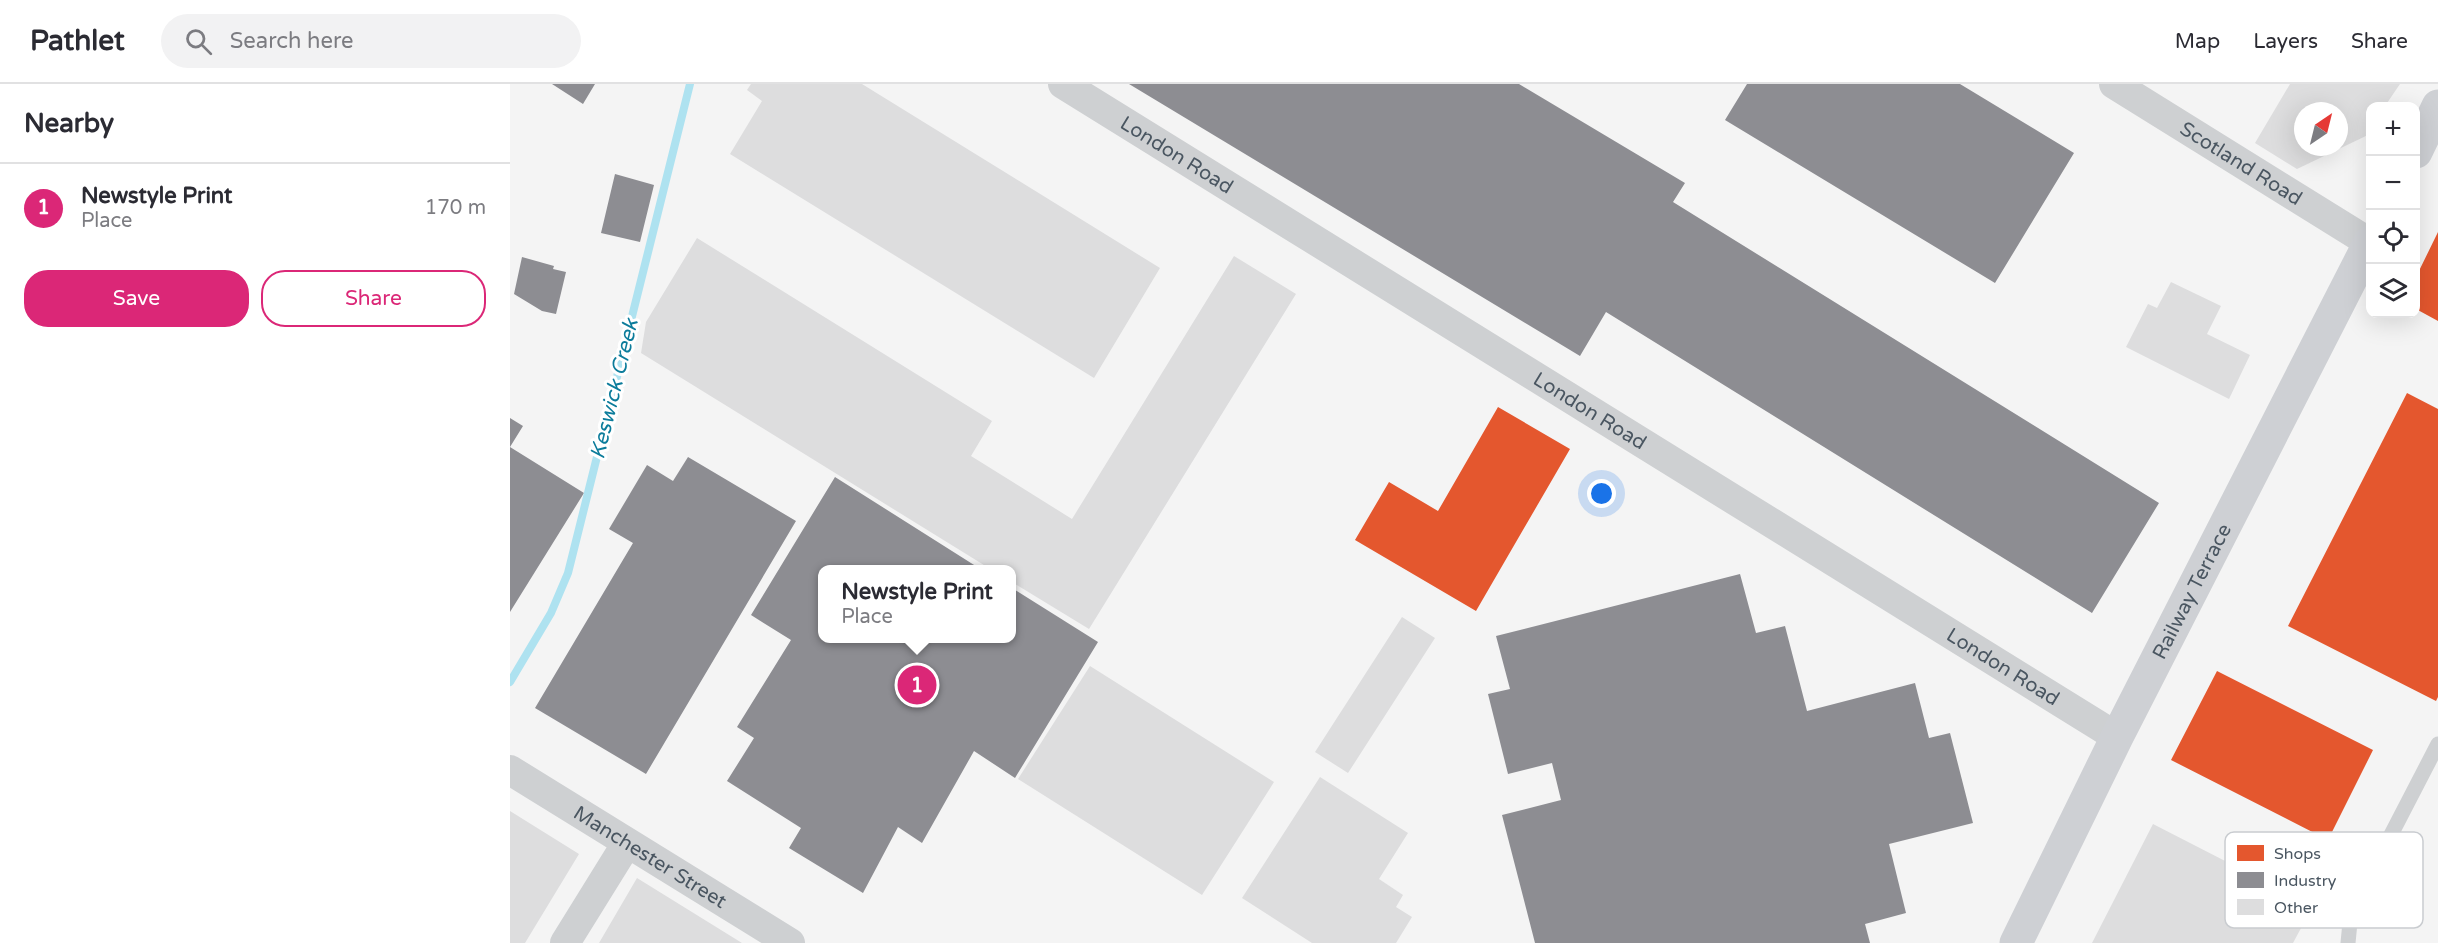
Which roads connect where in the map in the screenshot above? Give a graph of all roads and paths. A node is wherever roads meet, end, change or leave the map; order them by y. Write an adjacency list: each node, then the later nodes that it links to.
1 (1063, 84): 7 (street, London Road)
2 (2114, 84): 5 (street, Scotland Road)
3 (2438, 106): 4 (main road)
4 (2420, 142)
5 (2366, 240)
6 (2366, 250): 7 (main road, Railway Terrace)
7 (2118, 737): 15 (main road, Railway Terrace)
8 (2438, 744): 10 (lane)
9 (510, 770): 11 (street, Manchester Street)
10 (2392, 832)
11 (627, 843): 13 (street); 14 (street, Manchester Street)
12 (2349, 928): 16 (lane)
13 (565, 943)
14 (790, 943)
15 (2016, 943)
16 (2348, 943)

